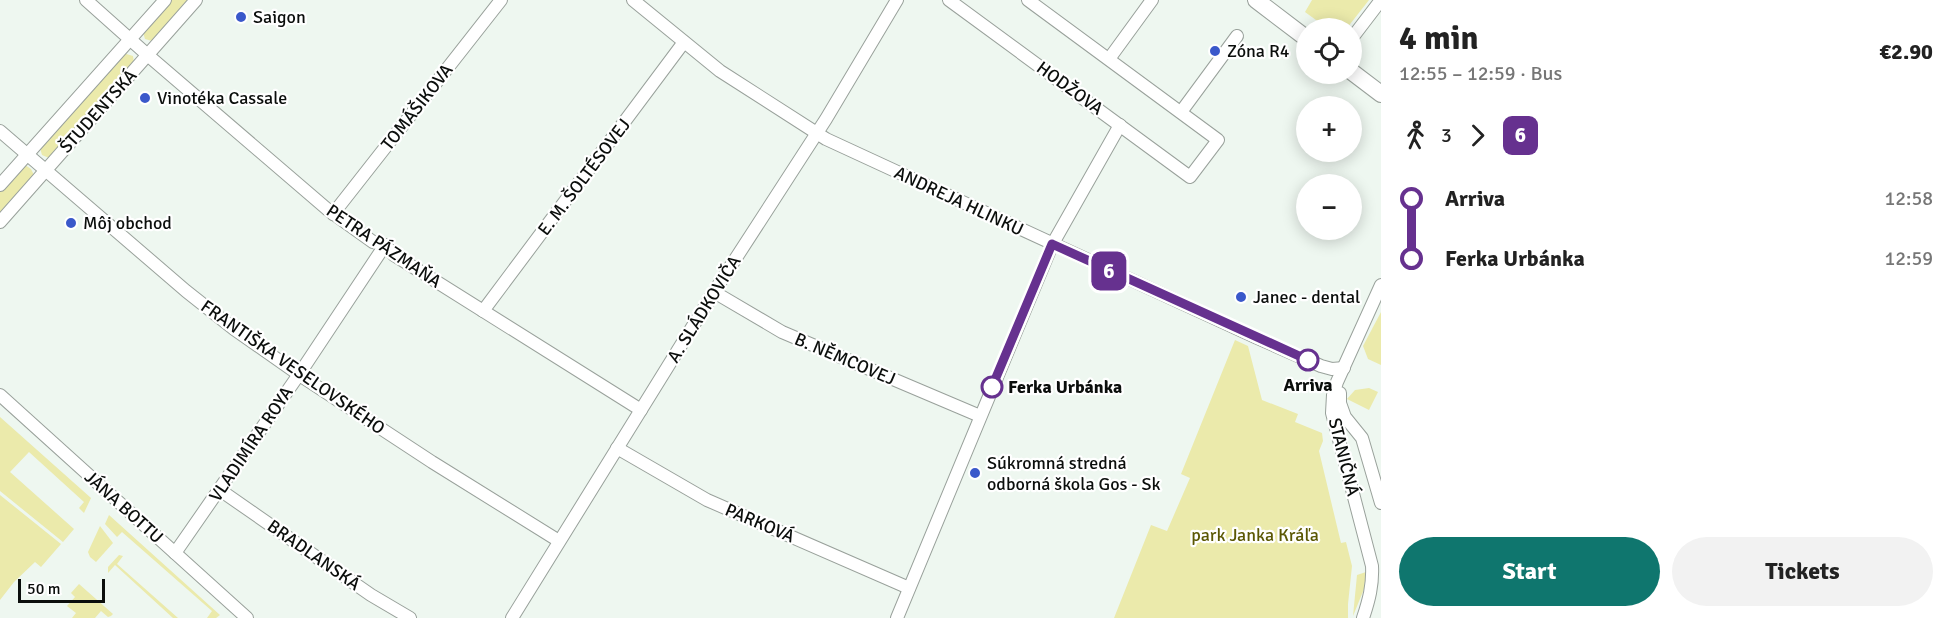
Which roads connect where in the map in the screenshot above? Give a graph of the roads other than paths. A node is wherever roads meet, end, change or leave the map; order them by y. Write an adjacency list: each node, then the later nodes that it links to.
1 (86, 0): 16 (street, PETRA PÁZMAŇA)
2 (165, 0): 16 (street, ŠTUDENTSKÁ)
3 (196, 0): 18 (street, ŠTUDENTSKÁ)
4 (501, 0): 29 (street, TOMÁŠIKOVA)
5 (633, 0): 17 (street, ANDREJA HLINKU)
6 (897, 0): 25 (street, A. SLÁDKOVIČA)
7 (949, 0): 23 (street, HODŽOVA)
8 (1028, 0): 12 (street)
9 (1152, 0): 19 (street)
10 (1256, 0): 14 (street)
11 (1381, 0): 13 (street)
12 (1042, 4): 19 (street)
13 (1362, 25)
14 (1296, 30)
15 (1237, 36): 22 (street)
16 (130, 40): 18 (street, PETRA PÁZMAŇA); 26 (street, ŠTUDENTSKÁ)
17 (684, 42): 25 (street, ANDREJA HLINKU); 35 (street, E. M. ŠOLTÉSOVEJ)
18 (147, 55): 27 (street, ŠTUDENTSKÁ); 29 (street, PETRA PÁZMAŇA)
19 (1109, 59): 22 (street)
20 (1362, 80): 21 (street)
21 (1381, 94)
22 (1181, 112): 23 (street, HODŽOVA)
23 (1120, 125): 31 (street)
24 (0, 131): 26 (street, FRANTIŠKA VESELOVSKÉHO)
25 (817, 134): 31 (street, ANDREJA HLINKU); 34 (street, A. SLÁDKOVIČA)
26 (28, 154): 27 (street, FRANTIŠKA VESELOVSKÉHO); 28 (street, ŠTUDENTSKÁ)
27 (45, 170): 30 (street, ŠTUDENTSKÁ); 37 (street, FRANTIŠKA VESELOVSKÉHO)
28 (0, 185)
29 (333, 214): 32 (street, PETRA PÁZMAŇA)
30 (0, 222)
31 (1052, 244): 36 (street, ANDREJA HLINKU); 40 (street)
32 (385, 245): 35 (street, PETRA PÁZMAŇA); 37 (street, VLADIMÍRA ROYA)
33 (1381, 285): 36 (street)
34 (714, 292): 39 (street, A. SLÁDKOVIČA); 40 (street, B. NĚMCOVEJ)
35 (483, 311): 39 (street, PETRA PÁZMAŇA)
36 (1344, 368): 43 (street, STANIČNÁ); 51 (street, STANIČNÁ)
37 (299, 375): 42 (street, VLADIMÍRA ROYA); 44 (street, FRANTIŠKA VESELOVSKÉHO)
38 (0, 395): 45 (street, JÁNA BOTTU)
39 (641, 410): 41 (street, A. SLÁDKOVIČA)
40 (980, 416): 46 (street)
41 (617, 448): 44 (street, A. SLÁDKOVIČA); 46 (street, PARKOVÁ)
42 (220, 490): 45 (street, VLADIMÍRA ROYA); 48 (street, BRADLANSKÁ)
43 (1381, 503)
44 (560, 541): 49 (street, A. SLÁDKOVIČA)
45 (175, 553): 47 (street, JÁNA BOTTU)
46 (909, 588): 50 (street)
47 (247, 618)
48 (410, 618)
49 (512, 618)
50 (897, 618)
51 (1363, 618)

